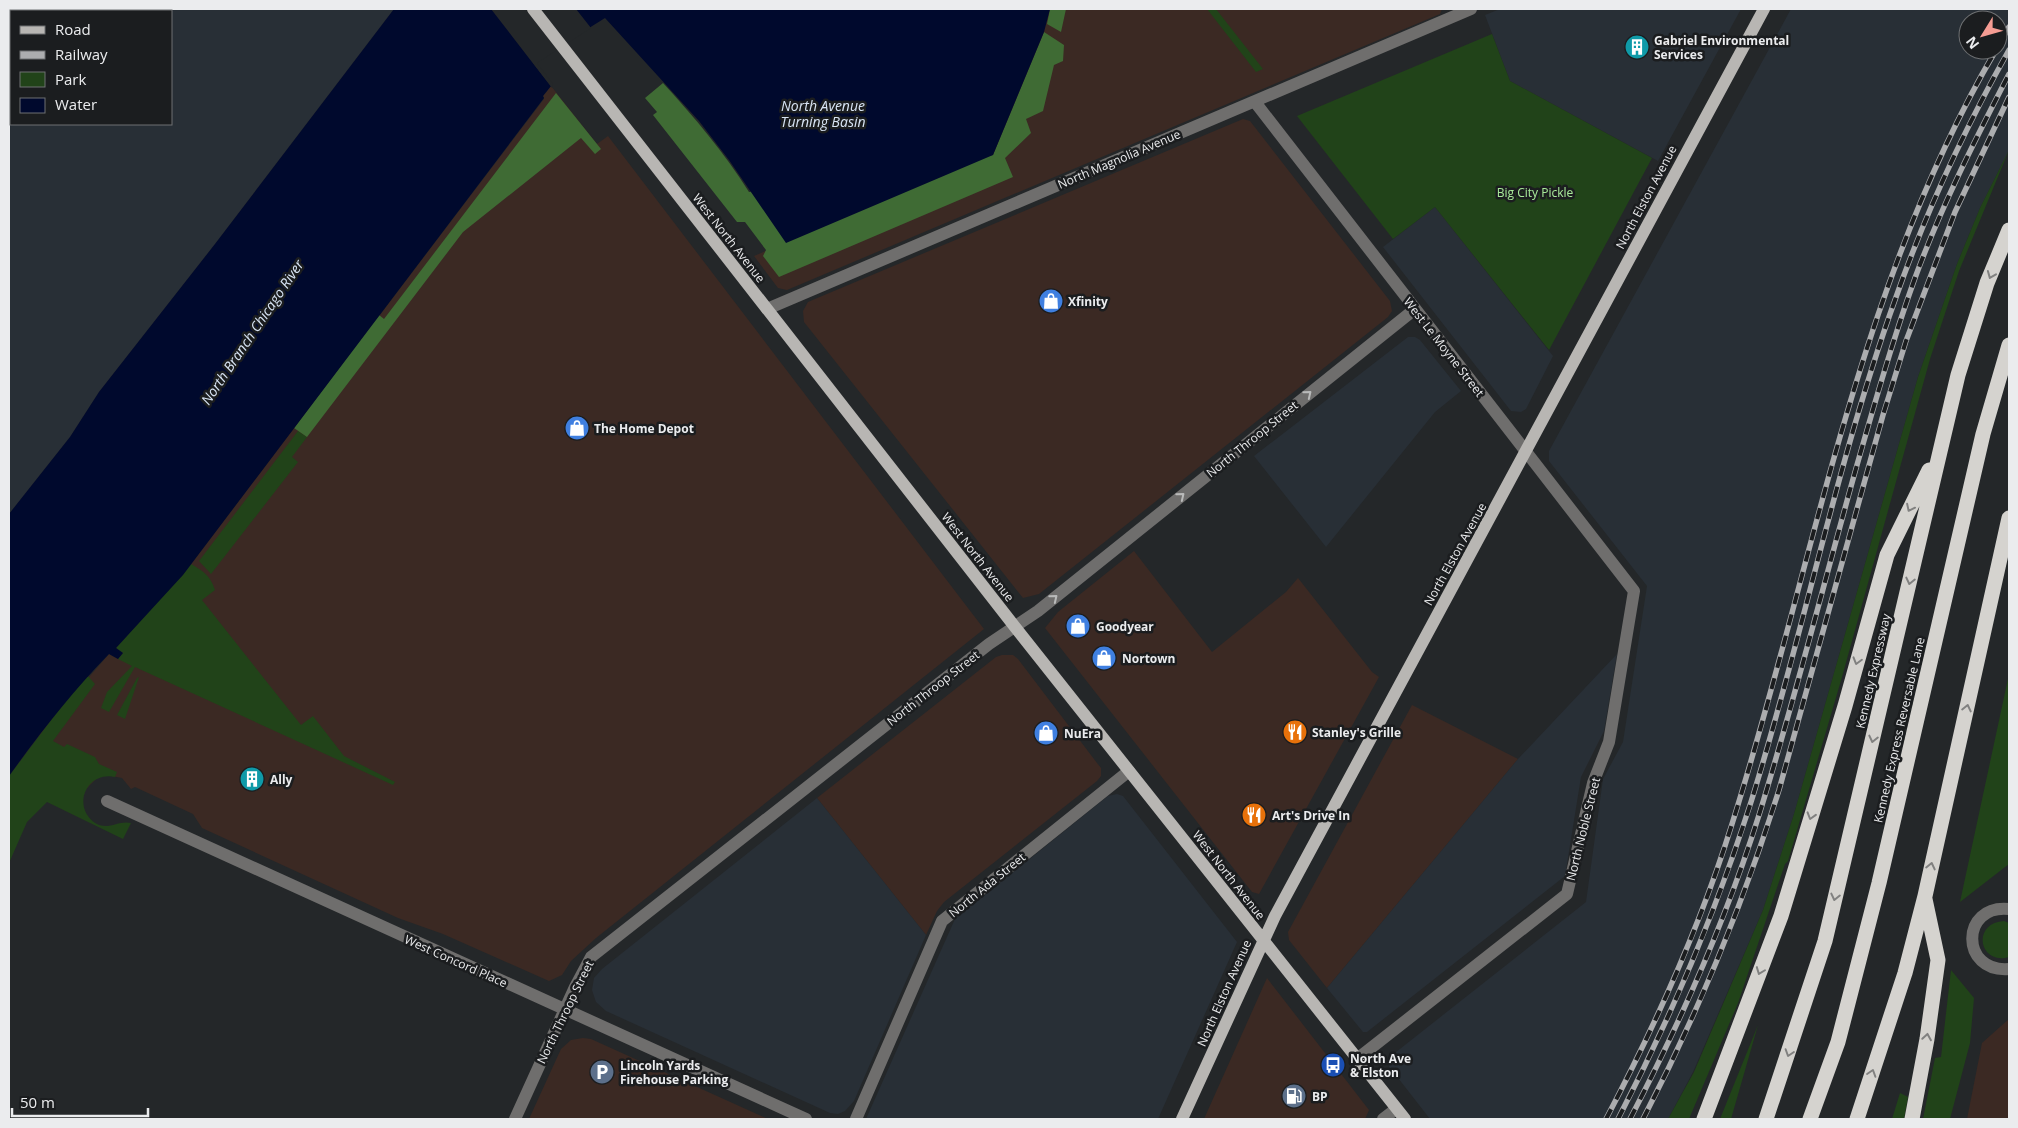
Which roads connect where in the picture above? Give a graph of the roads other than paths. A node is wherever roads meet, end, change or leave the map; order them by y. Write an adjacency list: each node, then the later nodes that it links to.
1 (533, 9): 6 (main road, West North Avenue)
2 (1471, 9): 4 (street, North Magnolia Avenue)
3 (1764, 9): 10 (main road, North Elston Avenue)
4 (1255, 102): 6 (street, North Magnolia Avenue); 7 (street, West Le Moyne Street)
5 (2009, 230): 9 (highway, Kennedy Expressway, one-way to 9)
6 (767, 309): 13 (main road, West North Avenue)
7 (1415, 309): 10 (street, West Le Moyne Street); 13 (street, North Throop Street, one-way to 7)
8 (2009, 345): 31 (highway, Kennedy Express Reversable Lane)
9 (1939, 448): 29 (highway, one-way to 29); 30 (highway, Kennedy Expressway, one-way to 30)
10 (1526, 452): 12 (street, West Le Moyne Street); 18 (main road, North Elston Avenue)
11 (2009, 518): 16 (highway, one-way to 11)
12 (1634, 591): 21 (street, North Noble Street)
13 (1015, 627): 14 (main road, West North Avenue); 20 (street, North Throop Street)
14 (1129, 770): 18 (main road, West North Avenue); 25 (street, North Ada Street)
15 (107, 801): 20 (street, West Concord Place)
16 (1925, 896): 32 (highway, one-way to 16); 33 (highway, one-way to 16)
17 (2006, 906): 19 (street)
18 (1263, 941): 21 (main road, West North Avenue); 26 (main road, North Elston Avenue)
19 (2009, 968)
20 (564, 1010): 23 (street, North Throop Street); 24 (street, West Concord Place)
21 (1357, 1059): 22 (main road, West North Avenue)
22 (1396, 1109): 27 (street); 28 (main road, West North Avenue)
23 (515, 1119)
24 (806, 1119)
25 (856, 1119)
26 (1182, 1119)
27 (1383, 1119)
28 (1405, 1119)
29 (1704, 1119)
30 (1766, 1119)
31 (1810, 1119)
32 (1857, 1119)
33 (1912, 1119)

